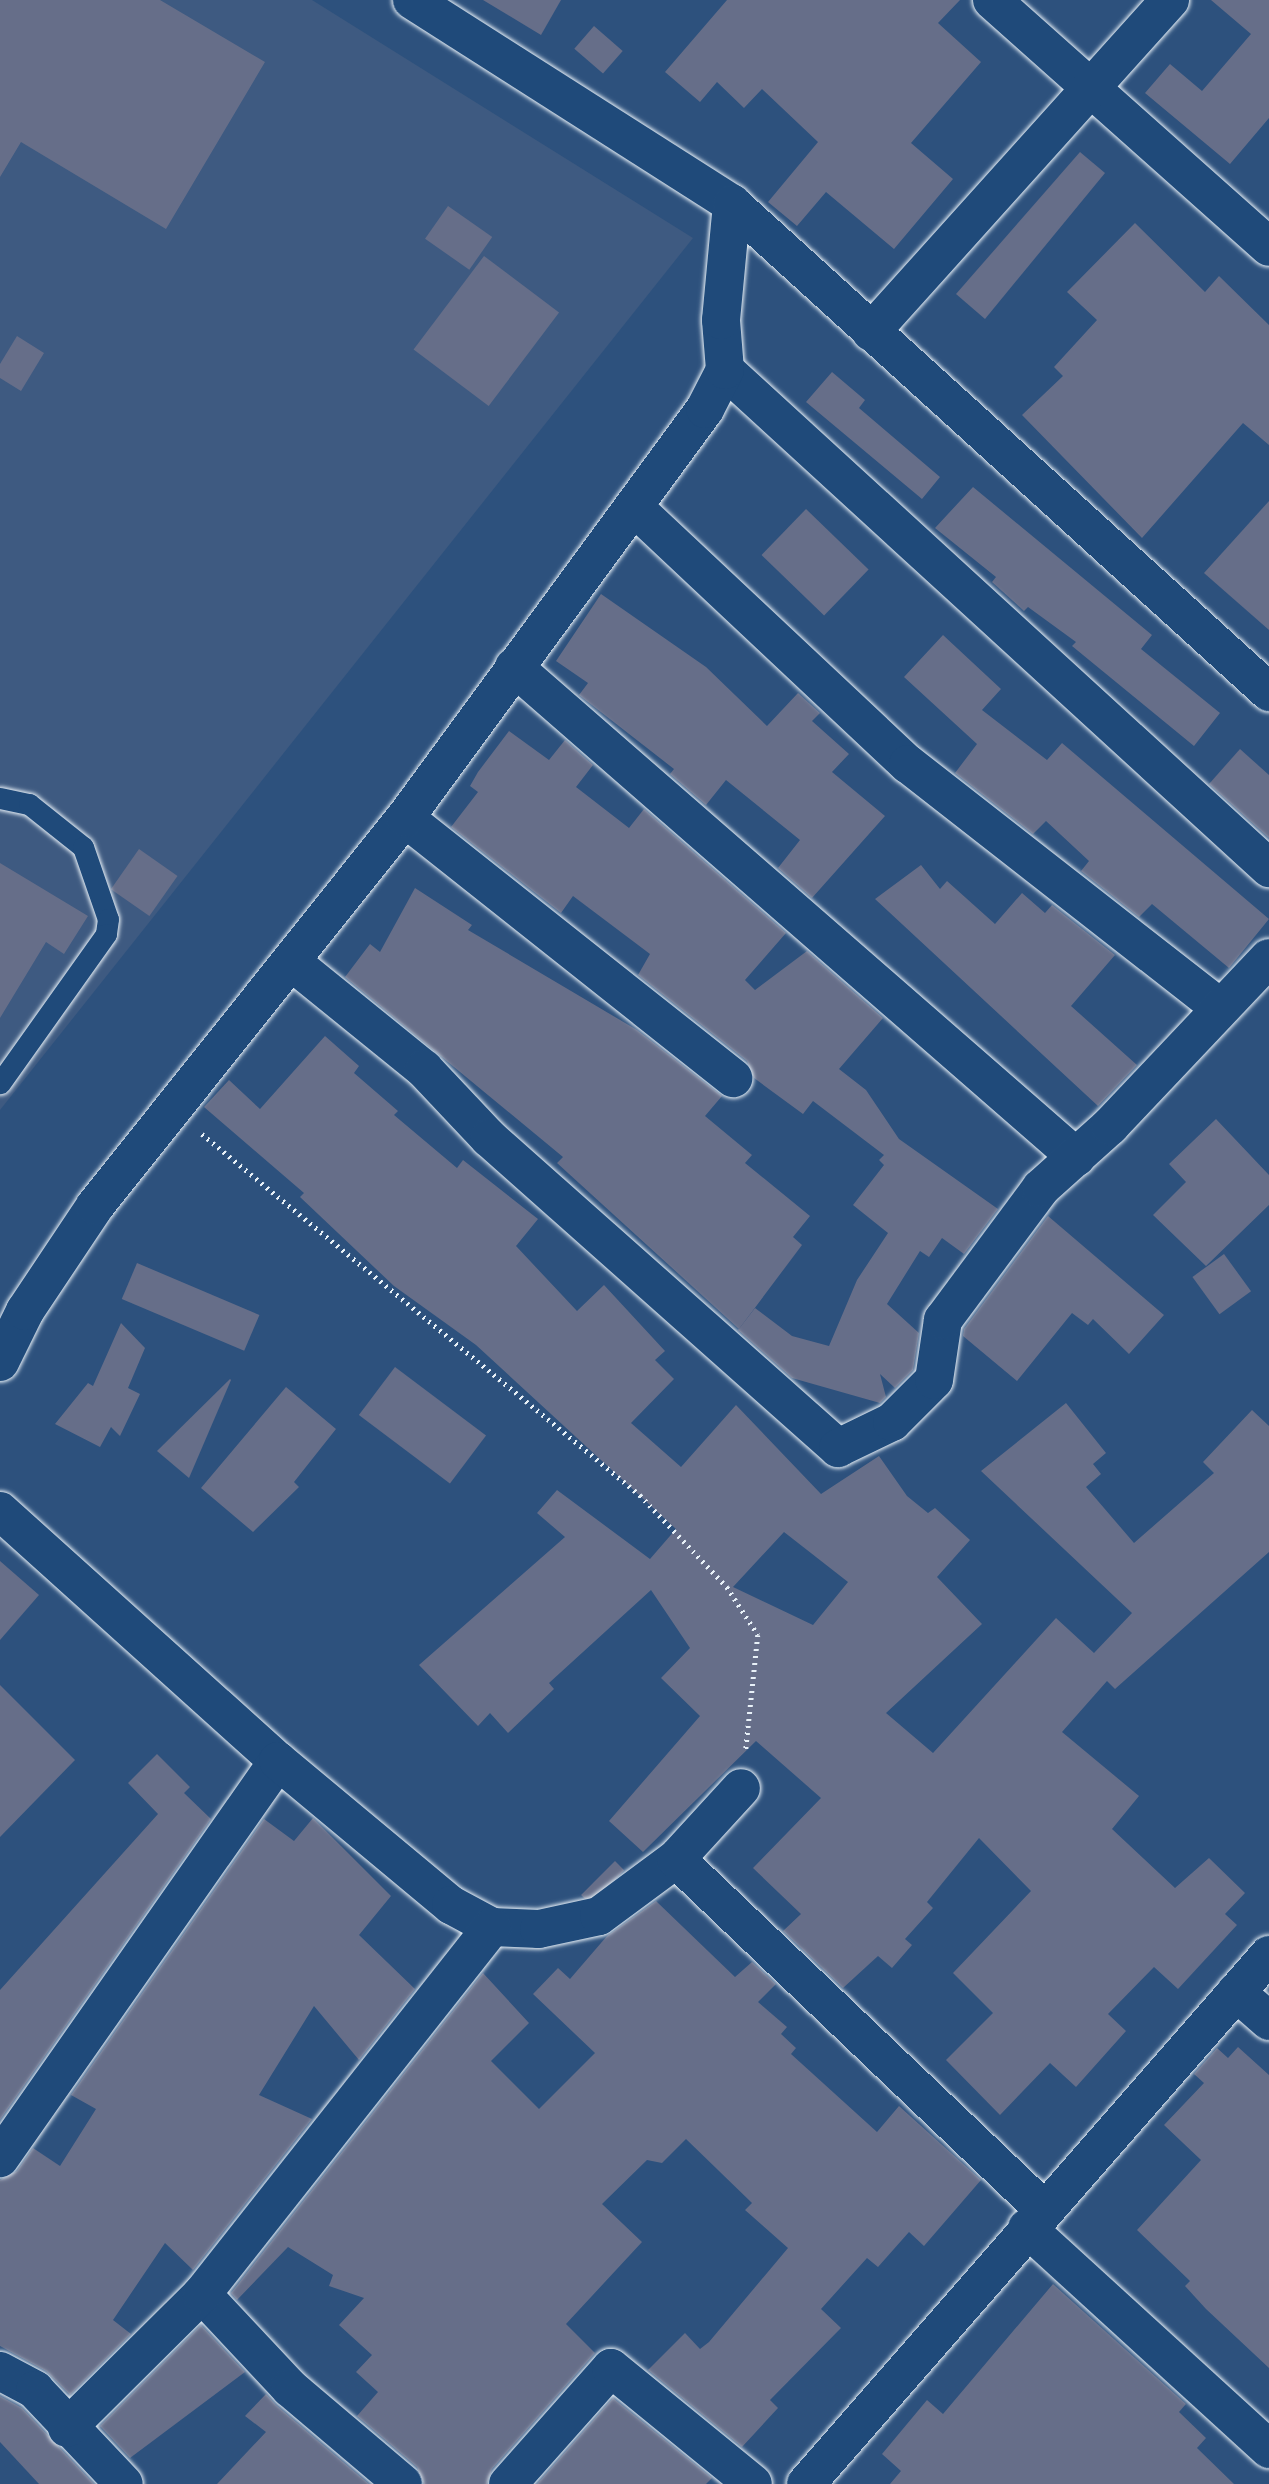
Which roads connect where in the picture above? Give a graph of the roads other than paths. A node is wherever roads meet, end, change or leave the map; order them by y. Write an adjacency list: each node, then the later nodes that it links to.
1 (412, 0): 5 (street)
2 (992, 0): 4 (street)
3 (1170, 0): 4 (street)
4 (1093, 86): 6 (street); 7 (street)
5 (732, 204): 7 (street); 8 (street)
6 (1269, 247)
7 (871, 332): 11 (street)
8 (725, 370): 9 (street); 14 (street)
9 (636, 509): 10 (street); 17 (street)
10 (514, 667): 13 (street); 20 (street)
11 (1269, 692)
12 (0, 798): 19 (lane)
13 (405, 818): 16 (street); 18 (street)
14 (1269, 868)
15 (1269, 958): 17 (street)
16 (293, 963): 20 (street); 21 (street)
17 (1220, 1008): 20 (street)
18 (733, 1078)
19 (0, 1083)
20 (1076, 1157)
21 (0, 1362)
22 (0, 1511): 23 (street)
23 (278, 1761): 26 (street); 30 (street)
24 (741, 1788): 25 (street)
25 (676, 1859): 26 (street); 31 (street)
26 (492, 1927): 32 (street)
27 (1269, 1955): 28 (street)
28 (1236, 1992): 29 (street); 31 (street)
29 (1269, 2021)
30 (0, 2158)
31 (1035, 2219): 35 (street); 36 (street)
32 (202, 2294): 34 (street); 38 (street)
33 (0, 2371): 34 (street)
34 (67, 2428): 37 (street)
35 (1269, 2449)
36 (816, 2481)
37 (124, 2484)
38 (403, 2484)
39 (508, 2484): 40 (street)
40 (753, 2484)

